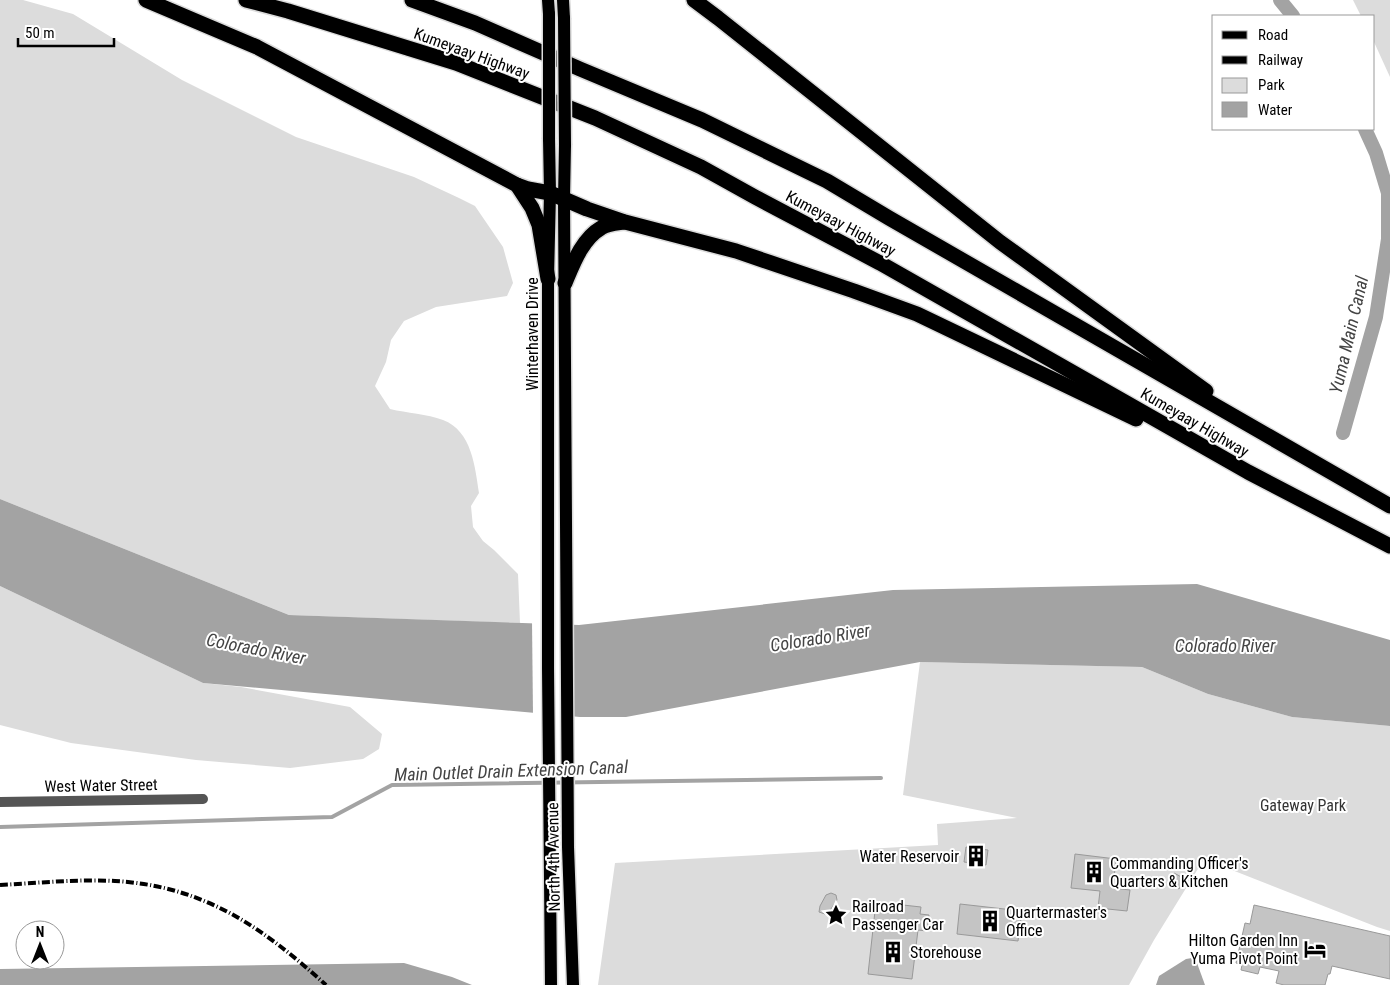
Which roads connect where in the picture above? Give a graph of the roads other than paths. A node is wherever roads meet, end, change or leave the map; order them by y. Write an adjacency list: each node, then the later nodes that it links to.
1 (146, 0): 7 (highway)
2 (246, 0): 13 (highway, Kumeyaay Highway)
3 (412, 0): 12 (highway, Kumeyaay Highway)
4 (548, 0): 8 (main road, Winterhaven Drive, bridge)
5 (563, 0): 8 (main road, Winterhaven Drive, bridge)
6 (694, 0): 12 (highway)
7 (517, 185): 8 (highway); 10 (highway)
8 (557, 196): 9 (highway); 10 (main road, Winterhaven Drive); 11 (main road, Winterhaven Drive)
9 (625, 222): 11 (highway); 13 (highway)
10 (548, 279): 16 (main road, Winterhaven Drive)
11 (566, 284): 17 (main road, Winterhaven Drive)
12 (1273, 438): 14 (highway, Kumeyaay Highway)
13 (1248, 472): 15 (highway, Kumeyaay Highway)
14 (1390, 506)
15 (1390, 546)
16 (548, 668): 20 (main road, North 4th Avenue)
17 (567, 668): 21 (main road, North 4th Avenue)
18 (203, 799): 19 (street, West Water Street)
19 (0, 802)
20 (551, 985)
21 (573, 985)

